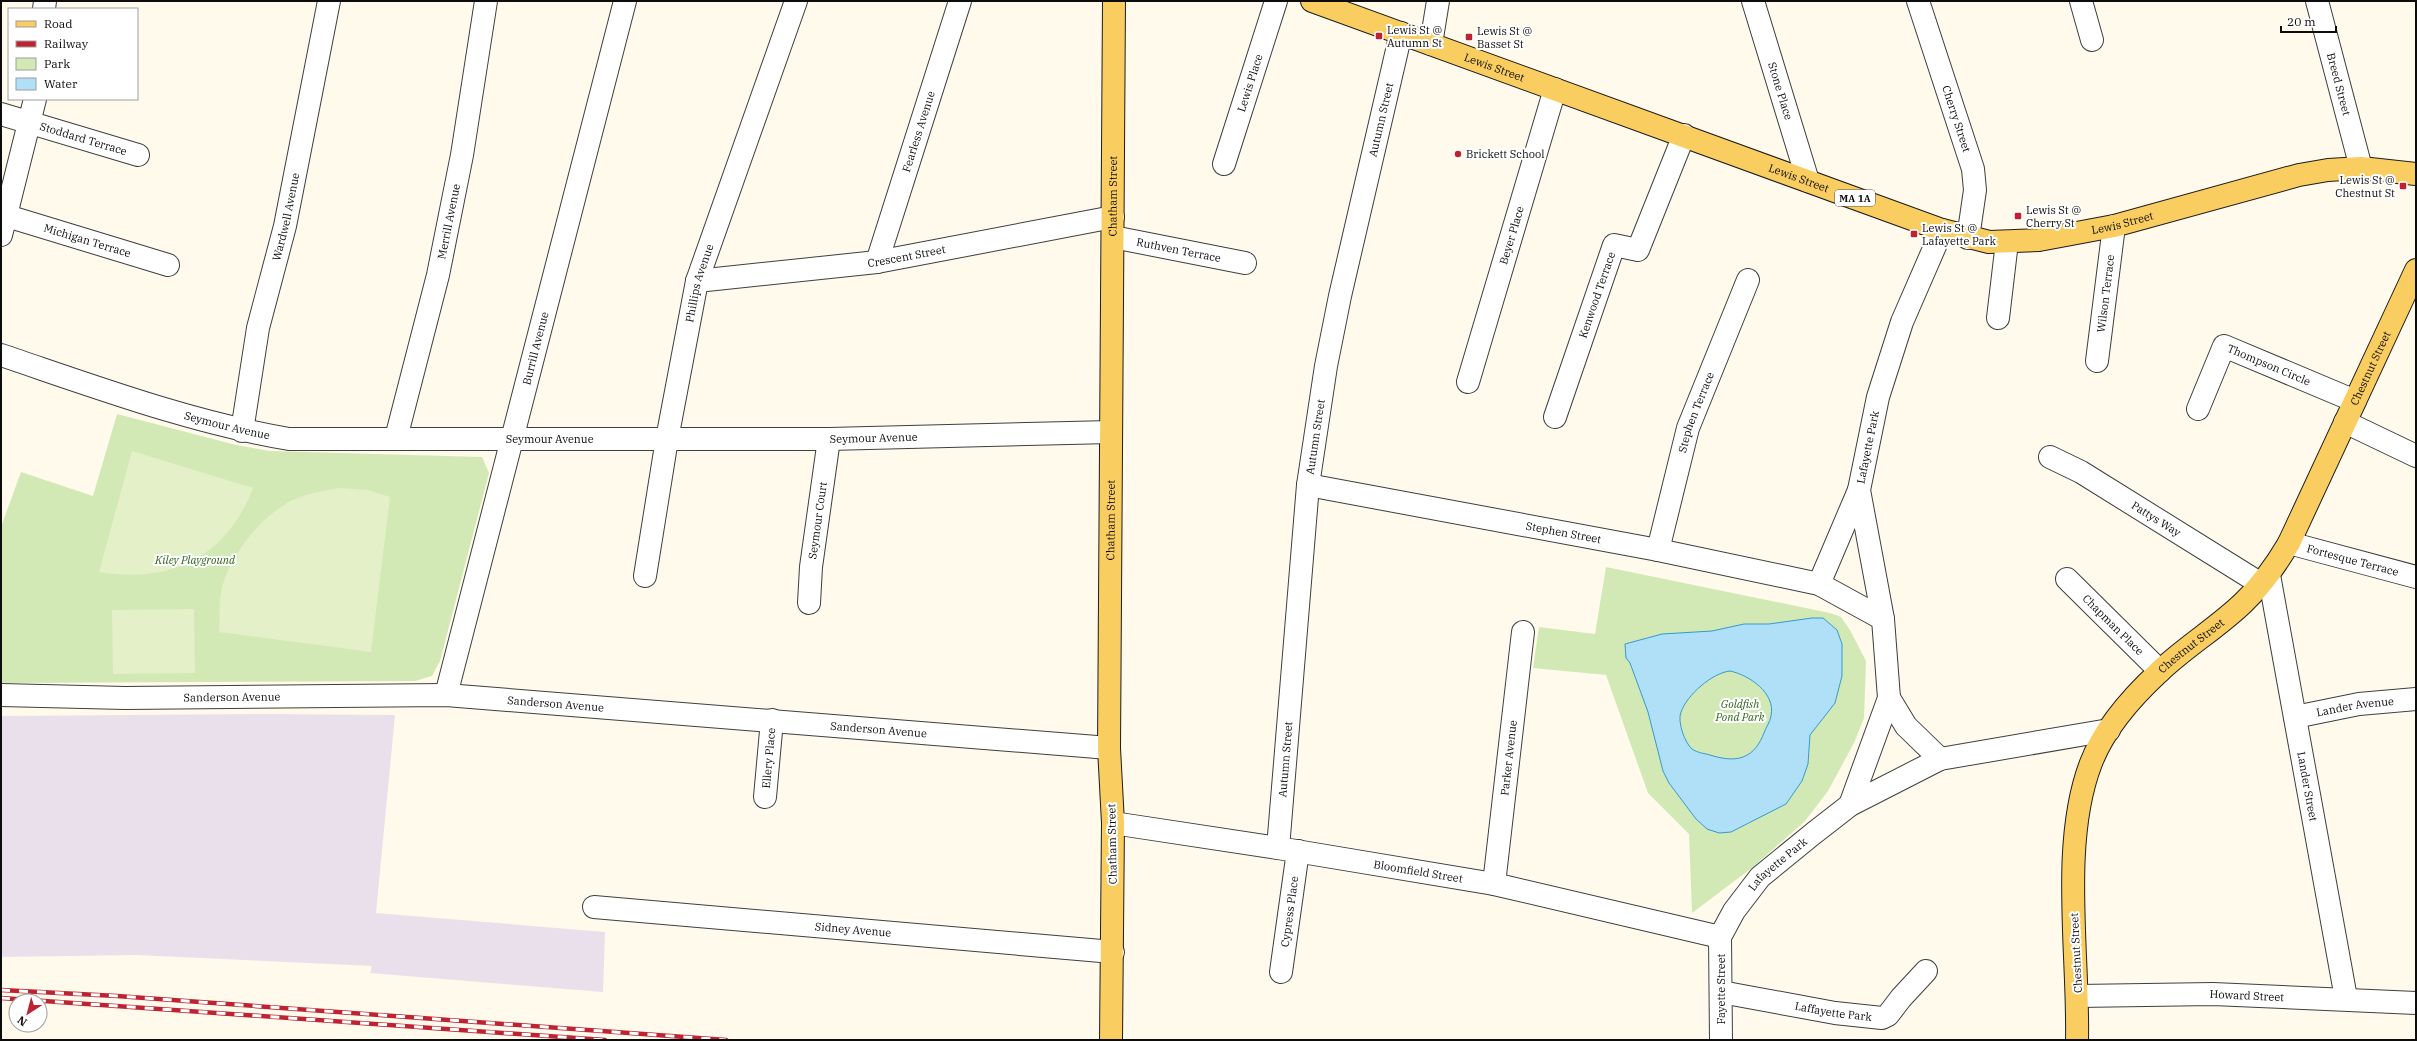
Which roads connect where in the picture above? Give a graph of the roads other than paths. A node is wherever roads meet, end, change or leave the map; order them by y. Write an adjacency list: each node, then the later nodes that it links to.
1 (329, 1): 47 (street, Wardwell Avenue)
2 (486, 1): 49 (street, Merrill Avenue)
3 (625, 1): 52 (street, Burrill Avenue)
4 (796, 1): 38 (street, Phillips Avenue)
5 (960, 1): 33 (street, Fearless Avenue)
6 (1114, 1): 29 (main road, Chatham Street)
7 (1276, 1): 23 (street, Lewis Place)
8 (1312, 1): 14 (main road, Lewis Street / MA 1A)
9 (1438, 1): 16 (street)
10 (1753, 1): 26 (street, Stone Place)
11 (1918, 1): 31 (street, Cherry Street)
12 (2080, 1): 15 (street)
13 (2317, 1): 24 (street, Breed Street)
14 (1401, 33): 16 (main road, Lewis Street / MA 1A); 55 (street, Autumn Street)
15 (2092, 40)
16 (1431, 44): 17 (main road, Lewis Street / MA 1A)
17 (1555, 89): 21 (main road, Lewis Street / MA 1A); 42 (street, Beyer Place)
18 (35, 100): 20 (street)
19 (1, 114): 20 (street, Stoddard Terrace)
20 (29, 121): 22 (street, Stoddard Terrace); 27 (street)
21 (1684, 135): 26 (main road, Lewis Street / MA 1A); 45 (street, Kenwood Terrace)
22 (138, 155)
23 (1224, 164)
24 (2361, 168): 25 (main road, Lewis Street / MA 1A); 28 (main road, Lewis Street / MA 1A)
25 (2416, 174)
26 (1808, 181): 30 (main road, Lewis Street / MA 1A)
27 (4, 226): 35 (street, Michigan Terrace)
28 (2114, 226): 32 (main road, Lewis Street / MA 1A); 41 (street, Wilson Terrace)
29 (1113, 227): 33 (street, Crescent Street); 34 (street, Ruthven Terrace); 48 (main road, Chatham Street)
30 (1942, 230): 31 (main road, Lewis Street / MA 1A); 56 (street, Lafayette Park)
31 (1968, 238): 32 (main road, Lewis Street / MA 1A)
32 (2007, 242): 39 (street)
33 (877, 262): 38 (street, Crescent Street)
34 (1245, 263)
35 (168, 265)
36 (2415, 275): 43 (main road, Chestnut Street)
37 (1748, 280): 58 (street, Stephen Terrace)
38 (697, 281): 50 (street, Phillips Avenue)
39 (1998, 318)
40 (1, 355): 47 (street, Seymour Avenue)
41 (2097, 361)
42 (1468, 382)
43 (2355, 401): 44 (street, Thompson Circle); 46 (main road, Chestnut Street)
44 (2198, 410)
45 (1555, 417)
46 (2345, 422): 53 (street); 57 (main road, Chestnut Street)
47 (242, 431): 49 (street, Seymour Avenue)
48 (1112, 432): 51 (street, Seymour Avenue); 75 (main road, Chatham Street)
49 (396, 438): 52 (street, Seymour Avenue)
50 (667, 439): 51 (street, Seymour Avenue); 52 (street, Seymour Avenue); 59 (street, Phillips Avenue)
51 (829, 439): 64 (street, Seymour Court)
52 (513, 440): 68 (street, Burrill Avenue)
53 (2416, 456)
54 (2050, 457): 62 (street, Pattys Way)
55 (1308, 485): 58 (street, Stephen Street); 80 (street, Autumn Street)
56 (1859, 490): 63 (street); 65 (street, Lafayette Park)
57 (2289, 543): 60 (street, Fortesque Terrace); 62 (main road, Chestnut Street)
58 (1658, 550): 63 (street, Stephen Street)
59 (645, 576)
60 (2416, 577)
61 (2067, 579): 67 (street, Chapman Place)
62 (2265, 580): 67 (main road, Chestnut Street); 72 (street, Lander Street)
63 (1819, 584): 65 (street, Stephen Street)
64 (809, 603)
65 (1883, 619): 70 (street, Lafayette Park)
66 (1523, 632): 81 (street, Parker Avenue)
67 (2160, 671): 74 (main road, Chestnut Street)
68 (446, 695): 69 (street, Sanderson Avenue); 73 (street, Sanderson Avenue)
69 (1, 696)
70 (1889, 698): 76 (street, Lafayette Park); 78 (street, Lafayette Park)
71 (2416, 698): 72 (street, Lander Avenue)
72 (2295, 718): 89 (street, Lander Street)
73 (772, 720): 75 (street, Sanderson Avenue); 77 (street, Ellery Place)
74 (2109, 730): 76 (street, Lafayette Park); 88 (main road, Chestnut Street)
75 (1109, 748): 79 (main road, Chatham Street)
76 (1940, 759): 78 (street, Lafayette Park)
77 (765, 797)
78 (1850, 805): 83 (street, Lafayette Park)
79 (1113, 823): 80 (street, Bloomfield Street); 84 (main road, Chatham Street)
80 (1288, 850): 81 (street, Bloomfield Street); 86 (street, Cypress Place)
81 (1494, 884): 83 (street, Bloomfield Street)
82 (594, 907): 84 (street, Sidney Avenue)
83 (1720, 937): 87 (street, Fayette Street)
84 (1113, 952): 91 (main road, Chatham Street)
85 (1926, 971): 87 (street, Laffayette Park)
86 (1281, 972)
87 (1721, 992): 92 (street, Fayette Street)
88 (2078, 996): 89 (street, Howard Street); 93 (main road, Chestnut Street)
89 (2346, 998): 90 (street, Howard Street)
90 (2416, 1003)
91 (1111, 1040)
92 (1721, 1040)
93 (2077, 1040)

